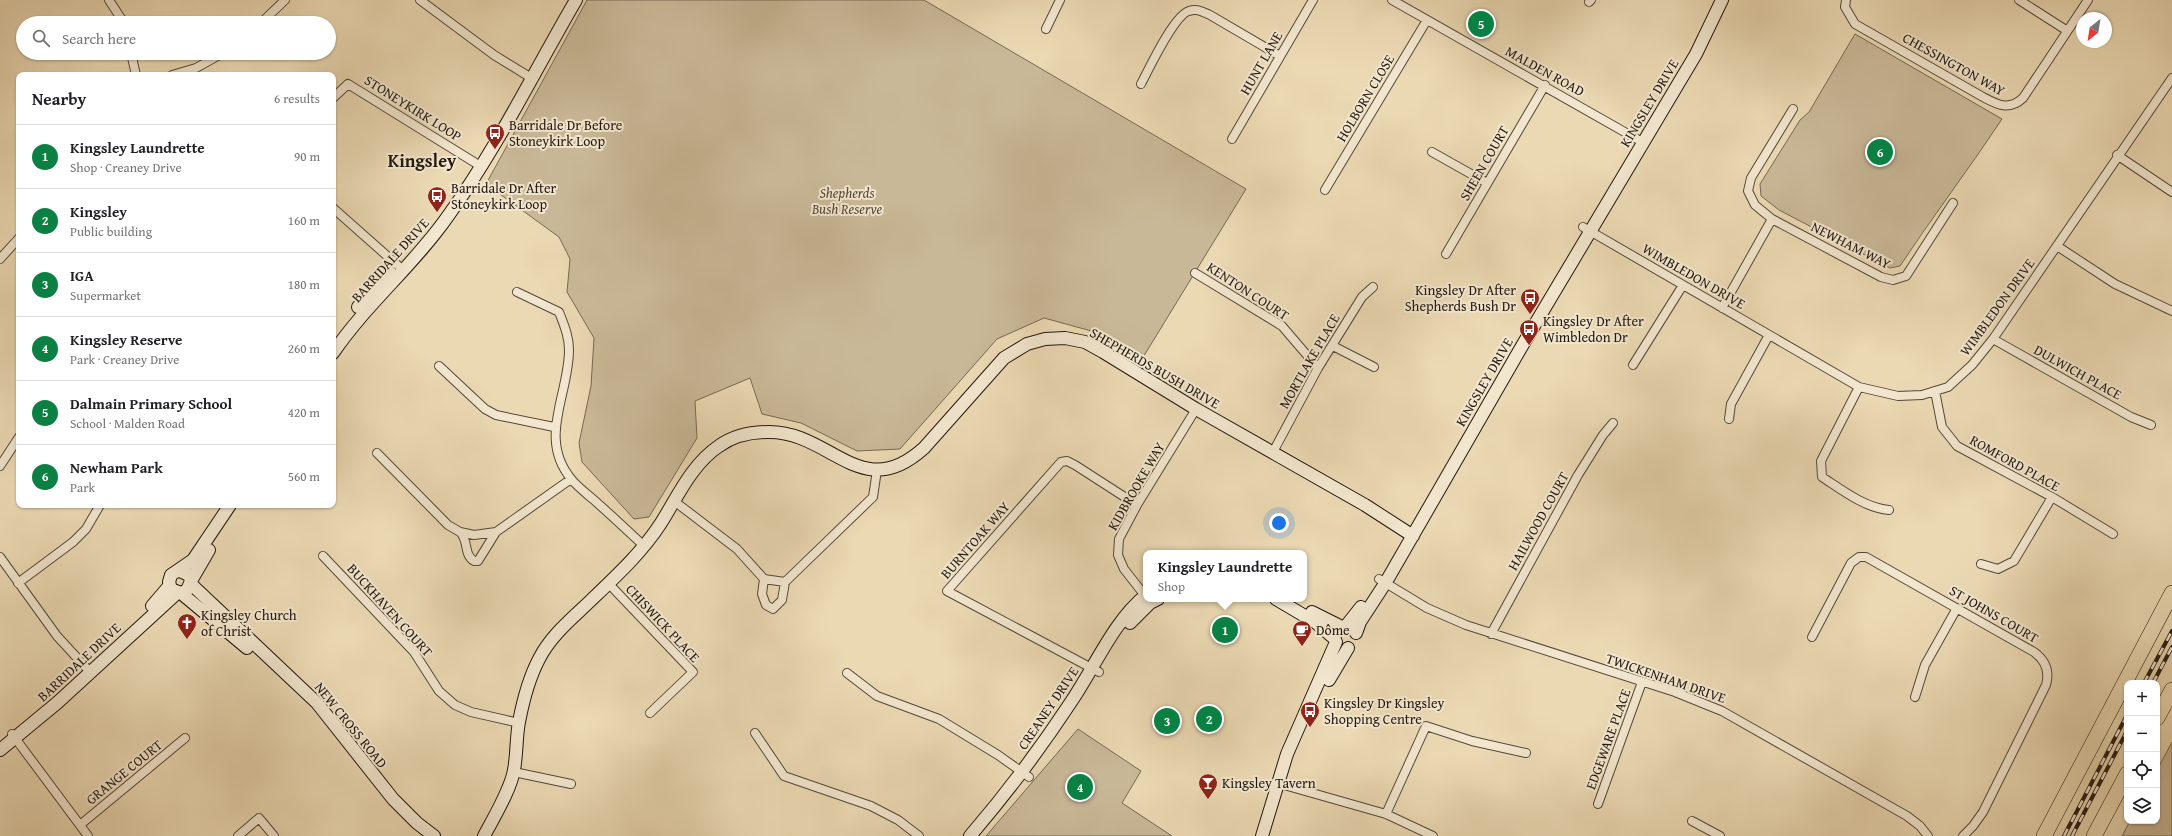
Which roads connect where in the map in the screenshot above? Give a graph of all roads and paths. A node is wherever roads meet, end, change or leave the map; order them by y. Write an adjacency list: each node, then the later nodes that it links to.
1 (109, 0): 14 (street)
2 (285, 0): 15 (street)
3 (420, 0): 24 (street)
4 (569, 0): 24 (street, BARRIDALE DRIVE)
5 (576, 0): 24 (street, BARRIDALE DRIVE)
6 (1060, 0): 17 (street)
7 (1313, 0): 19 (street, HUNT LANE)
8 (1392, 0): 16 (street, MALDEN ROAD)
9 (1715, 0): 31 (street, KINGSLEY DRIVE)
10 (1722, 0): 31 (street, KINGSLEY DRIVE)
11 (1846, 0): 18 (street, CHESSINGTON WAY)
12 (2019, 0): 18 (street)
13 (2088, 0): 18 (street, CHESSINGTON WAY)
14 (119, 16)
15 (268, 16)
16 (1427, 20): 27 (street, MALDEN ROAD); 36 (street, HOLBORN CLOSE)
17 (1046, 29)
18 (2066, 30)
19 (1280, 56): 26 (street); 30 (street, HUNT LANE)
20 (133, 60): 22 (street)
21 (211, 60): 23 (street)
22 (135, 72)
23 (182, 72)
24 (530, 77): 34 (street, BARRIDALE DRIVE)
25 (2172, 78): 33 (street, WIMBLEDON DRIVE)
26 (1141, 84)
27 (1544, 85): 31 (street, MALDEN ROAD); 35 (street, SHEEN COURT)
28 (336, 95): 34 (street, STONEYKIRK LOOP)
29 (1793, 109): 40 (street, NEWHAM WAY)
30 (1232, 139)
31 (1640, 140): 41 (street, KINGSLEY DRIVE)
32 (1432, 152): 35 (street)
33 (2117, 155): 37 (street); 43 (street, WIMBLEDON DRIVE)
34 (478, 164): 46 (street, BARRIDALE DRIVE)
35 (1487, 183): 44 (street, SHEEN COURT)
36 (1325, 190)
37 (2172, 192)
38 (1953, 203): 40 (street, NEWHAM WAY)
39 (336, 211): 46 (street)
40 (1772, 219): 51 (street)
41 (1586, 229): 48 (street, WIMBLEDON DRIVE); 81 (street, KINGSLEY DRIVE)
42 (16, 241): 45 (street)
43 (2057, 246): 52 (street); 54 (street, WIMBLEDON DRIVE)
44 (1446, 254)
45 (0, 258)
46 (400, 267): 55 (street, BARRIDALE DRIVE)
47 (1195, 273): 60 (street, KENTON COURT)
48 (1683, 285): 51 (street, WIMBLEDON DRIVE); 57 (street)
49 (1373, 287): 56 (street, MORTLAKE PLACE)
50 (517, 292): 67 (street)
51 (1722, 308): 53 (street, WIMBLEDON DRIVE)
52 (2172, 311)
53 (1769, 336): 61 (street, WIMBLEDON DRIVE); 64 (street)
54 (1993, 339): 62 (street, WIMBLEDON DRIVE); 66 (street, DULWICH PLACE)
55 (336, 342)
56 (1334, 346): 59 (street); 60 (street, MORTLAKE PLACE)
57 (1633, 365)
58 (438, 366): 67 (street)
59 (1374, 367)
60 (1318, 368): 69 (street, MORTLAKE PLACE)
61 (1859, 387): 62 (street, WIMBLEDON DRIVE); 80 (street)
62 (1935, 391): 74 (street, ROMFORD PLACE)
63 (1196, 409): 69 (street, SHEPHERDS BUSH DRIVE); 72 (street, SHEPHERDS BUSH DRIVE); 76 (street, KIDBROOKE WAY)
64 (1729, 419)
65 (1613, 423): 105 (street, HAILWOOD COURT)
66 (2151, 424)
67 (554, 427): 73 (street)
68 (16, 442): 71 (street)
69 (1273, 452): 81 (street, SHEPHERDS BUSH DRIVE)
70 (377, 453): 82 (street)
71 (0, 466)
72 (877, 470): 75 (street, SHEPHERDS BUSH DRIVE); 93 (street)
73 (571, 479): 83 (street); 85 (street)
74 (2052, 497): 84 (street, ROMFORD PLACE); 88 (street)
75 (674, 501): 85 (street, SHEPHERDS BUSH DRIVE); 90 (street)
76 (1137, 505): 97 (street, KIDBROOKE WAY); 110 (street, BURNTOAK WAY)
77 (98, 508): 94 (street)
78 (228, 508): 89 (street)
79 (236, 508): 92 (street)
80 (1889, 510)
81 (1412, 531): 91 (street, KINGSLEY DRIVE)
82 (460, 532): 83 (street); 83 (street)
83 (496, 532)
84 (2114, 534)
85 (644, 546): 95 (street, SHEPHERDS BUSH DRIVE)
86 (323, 556): 117 (street, BUCKHAVEN COURT)
87 (0, 557): 94 (street)
88 (1981, 564)
89 (180, 571): 92 (street); 96 (street)
90 (764, 579): 93 (street); 93 (street)
91 (1383, 581): 103 (street, KINGSLEY DRIVE); 104 (street, KINGSLEY DRIVE); 105 (street, TWICKENHAM DRIVE)
92 (191, 582): 96 (street); 137 (street, NEW CROSS ROAD)
93 (785, 582)
94 (18, 583): 109 (street)
95 (609, 584): 115 (street, CHISWICK PLACE); 117 (street, SHEPHERDS BUSH DRIVE)
96 (176, 590): 109 (street, BARRIDALE DRIVE); 136 (street, NEW CROSS ROAD)
97 (1143, 591)
98 (2172, 593): 148 (highway)
99 (1144, 602): 110 (street, CREANEY DRIVE)
100 (1281, 602): 107 (street)
101 (1296, 602): 103 (street)
102 (1957, 608): 106 (street, ST JOHNS COURT); 114 (street); 147 (street, ST JOHNS COURT)
103 (1344, 627): 104 (street); 107 (street)
104 (1356, 633): 108 (street)
105 (1491, 634): 112 (street, TWICKENHAM DRIVE)
106 (1812, 637)
107 (1336, 640): 108 (street); 128 (street)
108 (1348, 648): 128 (street)
109 (88, 670): 119 (street, BARRIDALE DRIVE)
110 (1096, 670): 125 (street, CREANEY DRIVE)
111 (847, 673): 125 (street)
112 (1642, 682): 129 (street, EDGEWARE PLACE); 146 (street, TWICKENHAM DRIVE)
113 (2172, 690): 116 (highway)
114 (1915, 697)
115 (650, 713)
116 (2158, 716)
117 (519, 723): 124 (street, SHEPHERDS BUSH DRIVE)
118 (755, 734): 139 (street)
119 (13, 736): 121 (street, BARRIDALE DRIVE); 122 (street, BARRIDALE DRIVE); 132 (street)
120 (185, 738): 132 (street, GRANGE COURT)
121 (0, 741)
122 (0, 750)
123 (1526, 753): 130 (street)
124 (514, 772): 127 (street); 138 (street, SHEPHERDS BUSH DRIVE)
125 (1025, 775): 140 (street, CREANEY DRIVE); 141 (street, CREANEY DRIVE)
126 (2124, 780): 149 (highway)
127 (571, 784)
128 (1281, 784): 130 (street); 142 (street); 143 (street)
129 (1598, 804)
130 (1386, 814): 144 (street)
131 (1692, 820): 145 (street)
132 (80, 825): 133 (street)
133 (88, 836)
134 (238, 836): 135 (street)
135 (274, 836)
136 (421, 836)
137 (434, 836)
138 (484, 836)
139 (919, 836)
140 (970, 836)
141 (980, 836)
142 (1262, 836)
143 (1270, 836)
144 (1432, 836)
145 (1720, 836)
146 (1928, 836)
147 (1963, 836)
148 (2044, 836)
149 (2094, 836)

